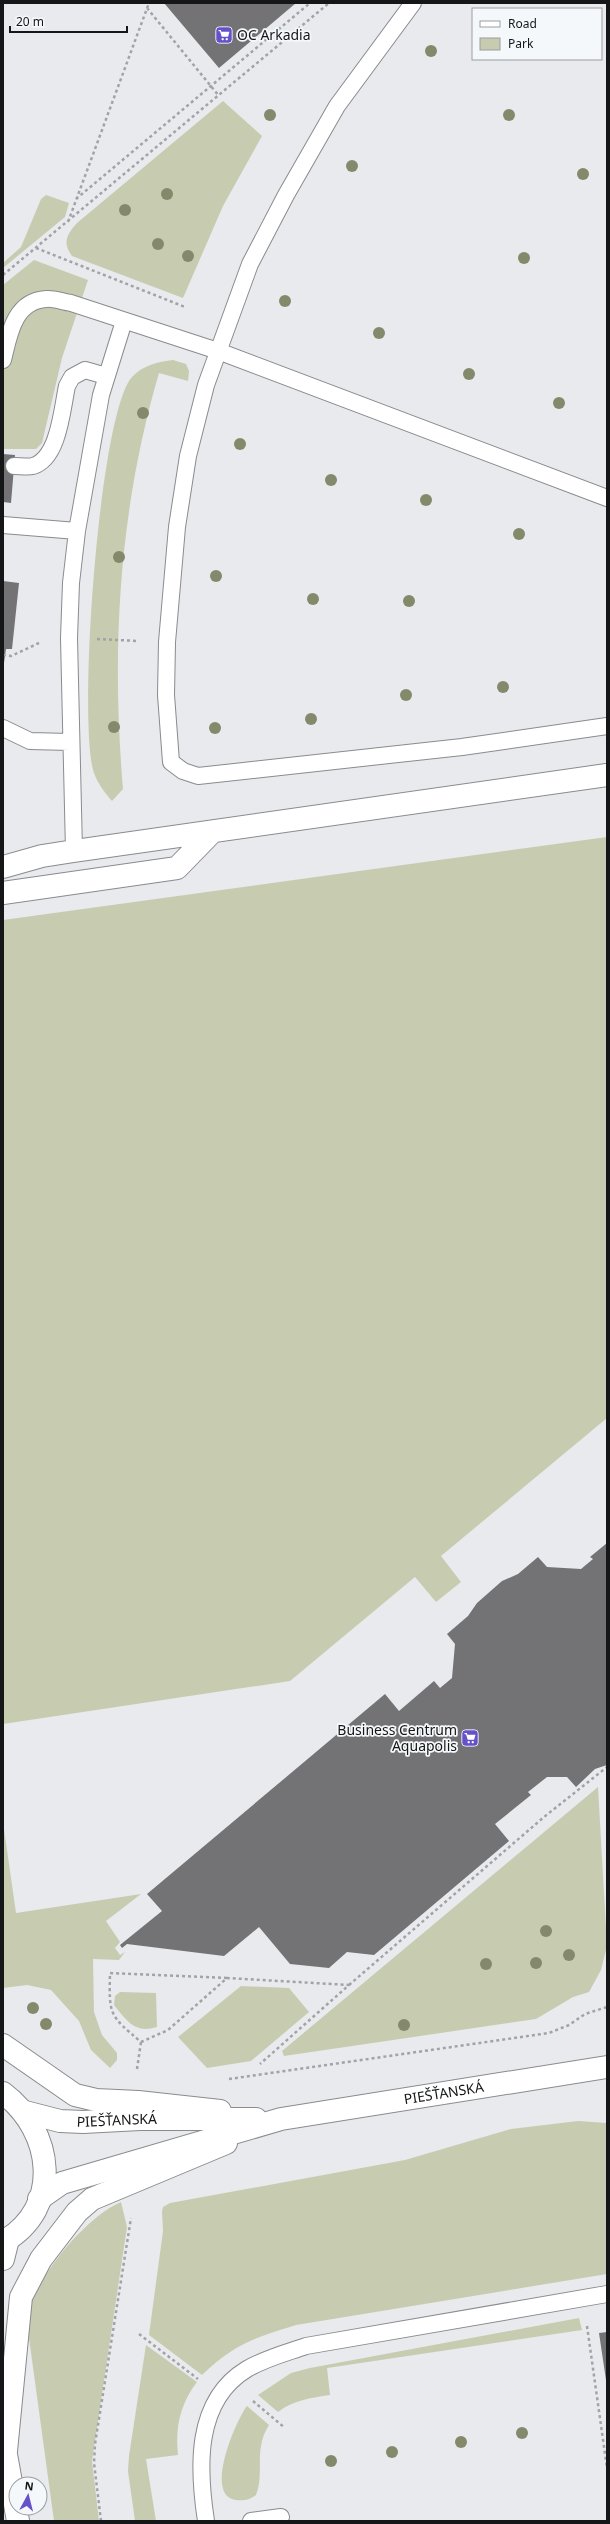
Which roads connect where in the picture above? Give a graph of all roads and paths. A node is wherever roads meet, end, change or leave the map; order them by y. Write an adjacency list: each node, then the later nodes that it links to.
1 (149, 3): 5 (path)
2 (310, 3): 6 (path)
3 (329, 3): 7 (path)
4 (413, 3): 13 (lane)
5 (147, 8): 6 (path); 8 (path)
6 (210, 86): 7 (path); 8 (path)
7 (219, 96): 9 (path)
8 (76, 199): 9 (path)
9 (67, 223): 10 (path)
10 (36, 248): 11 (path); 13 (path)
11 (3, 275)
12 (124, 321): 14 (lane); 15 (lane); 16 (lane)
13 (228, 325): 14 (lane)
14 (218, 351): 18 (lane); 22 (lane)
15 (3, 360)
16 (106, 376): 17 (lane); 20 (lane)
17 (14, 466)
18 (607, 498)
19 (3, 525): 20 (lane)
20 (76, 531): 21 (lane)
21 (69, 638): 22 (path); 23 (path); 26 (lane)
22 (167, 642): 24 (lane)
23 (3, 655)
24 (607, 726)
25 (3, 728): 26 (lane)
26 (70, 742): 29 (lane)
27 (607, 775): 28 (street)
28 (212, 832): 29 (street); 33 (street)
29 (74, 851): 31 (street)
30 (3, 856): 31 (street)
31 (42, 856): 32 (street)
32 (3, 867)
33 (3, 893)
34 (607, 1767): 36 (path)
35 (227, 1978): 36 (path); 38 (path); 38 (path)
36 (349, 1984): 40 (path)
37 (607, 2007): 43 (path)
38 (141, 2042): 42 (path)
39 (3, 2045): 46 (street)
40 (260, 2064)
41 (607, 2067): 46 (street, PIEŠŤANSKÁ)
42 (136, 2075)
43 (222, 2080)
44 (3, 2093): 45 (street)
45 (25, 2112): 46 (street, PIEŠŤANSKÁ); 47 (street)
46 (281, 2119): 47 (street, PIEŠŤANSKÁ); 57 (street)
47 (39, 2198): 49 (street)
48 (132, 2211): 61 (path)
49 (5, 2247)
50 (607, 2294): 51 (lane)
51 (583, 2299): 54 (lane); 58 (path)
52 (139, 2334): 55 (path)
53 (3, 2380): 57 (street)
54 (232, 2382): 55 (lane); 56 (path)
55 (220, 2396): 62 (lane)
56 (285, 2428)
57 (4, 2444): 60 (street)
58 (607, 2468)
59 (281, 2517): 63 (lane)
60 (18, 2521)
61 (100, 2521)
62 (206, 2521)
63 (251, 2521)

